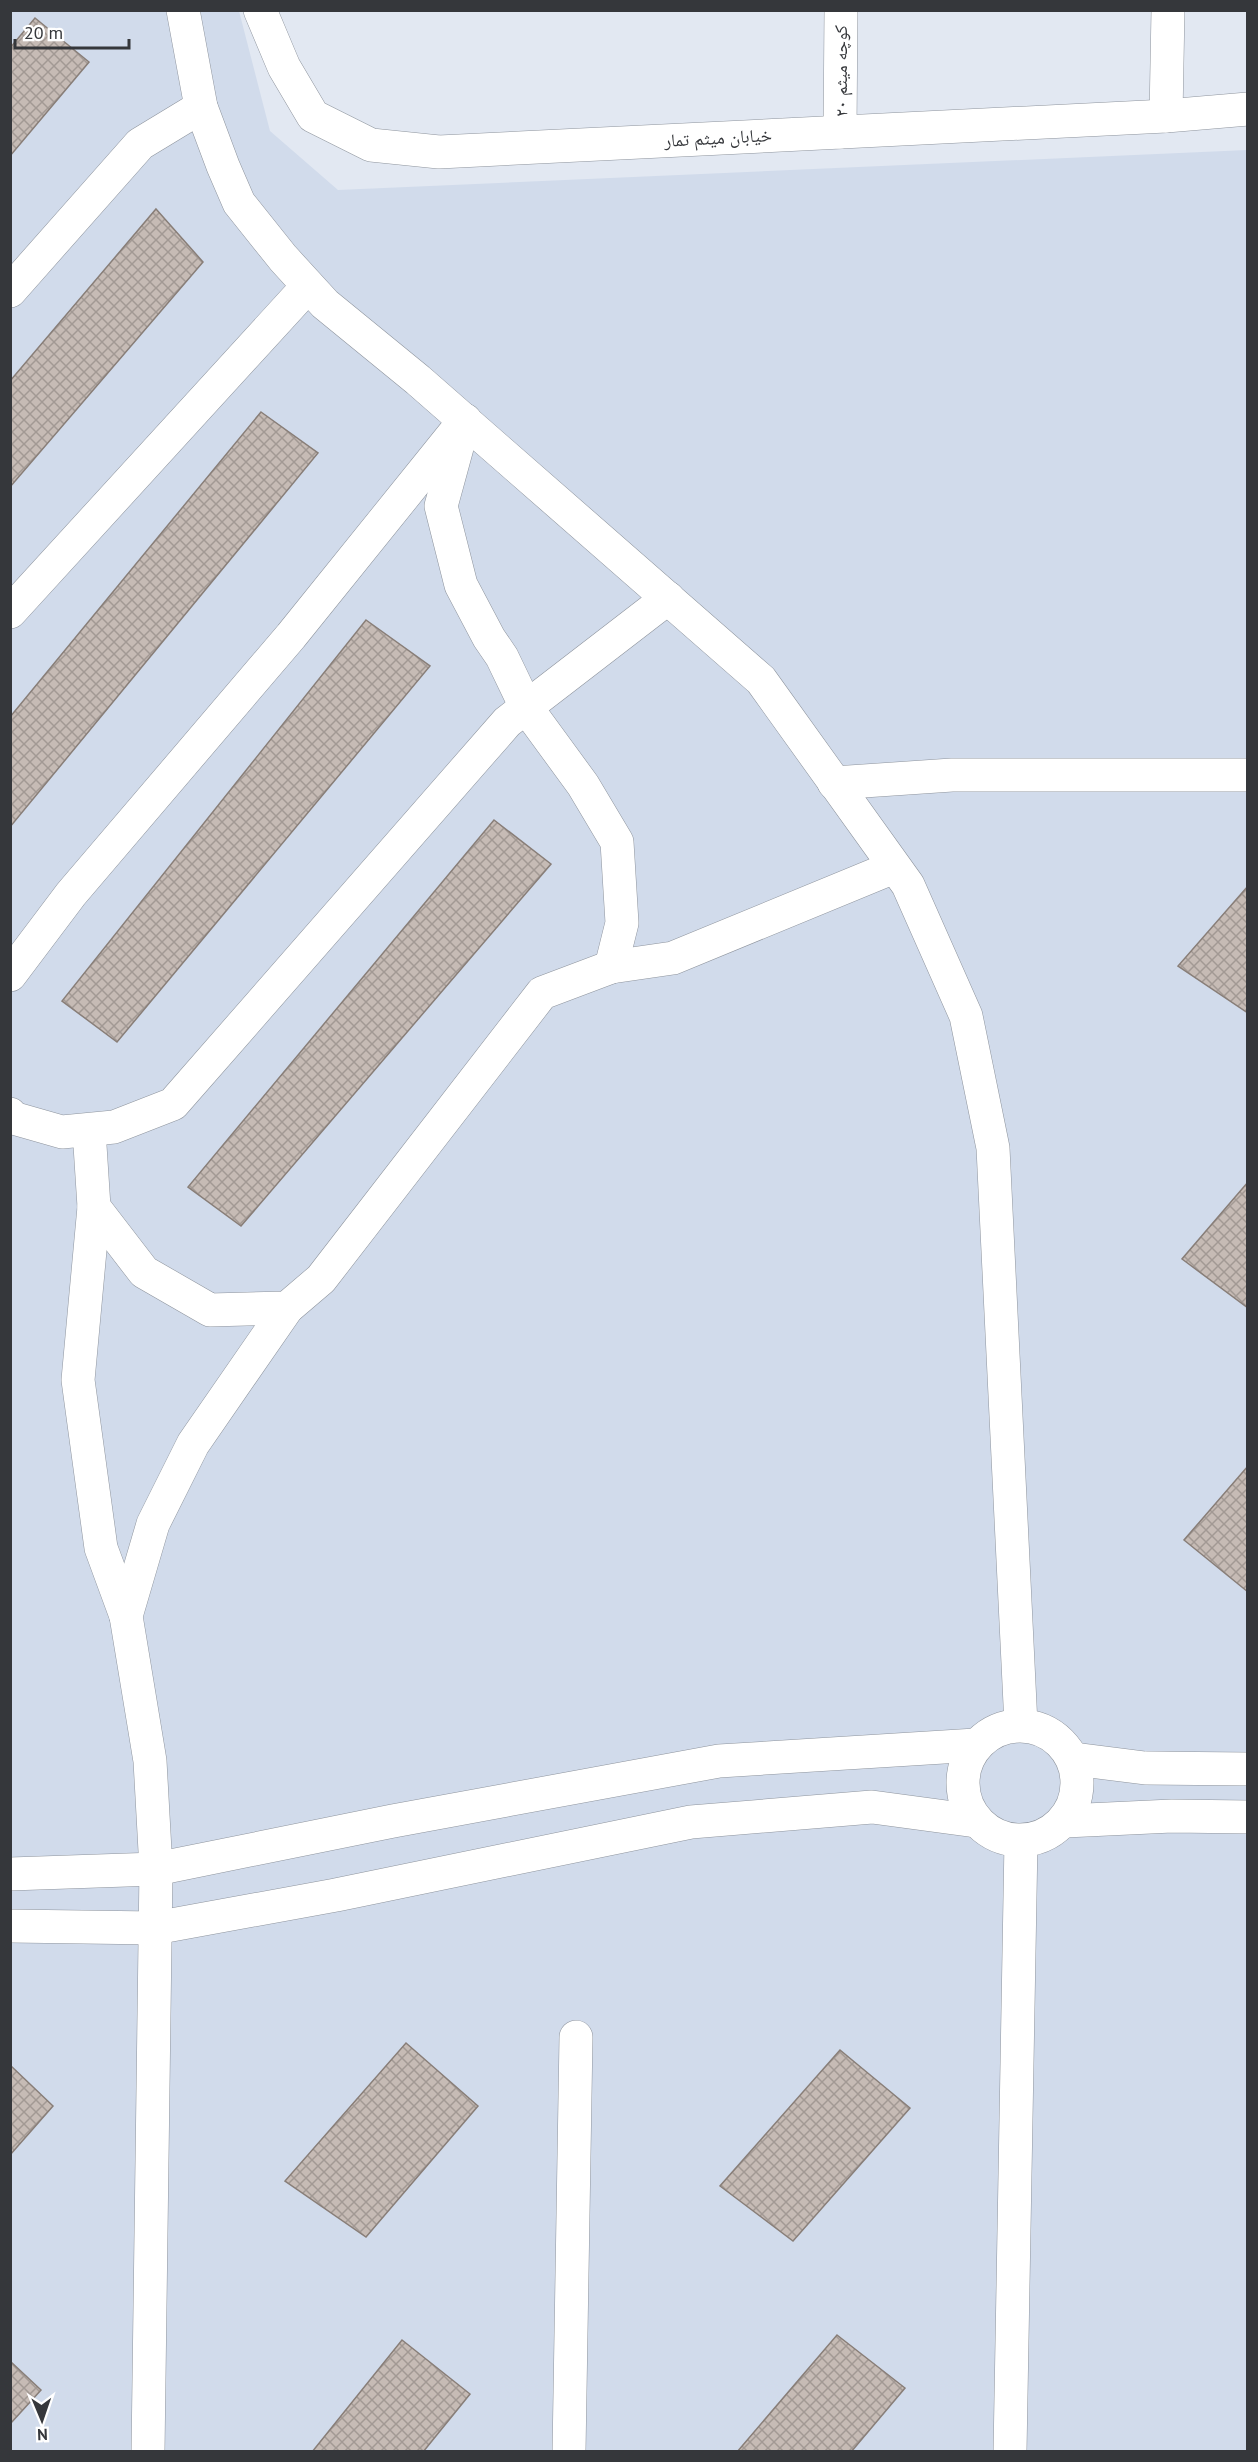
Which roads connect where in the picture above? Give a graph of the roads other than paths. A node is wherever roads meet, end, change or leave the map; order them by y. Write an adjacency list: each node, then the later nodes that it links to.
1 (183, 10): 5 (street)
2 (260, 10): 8 (street, خیابان میثم تمار)
3 (841, 10): 8 (street, کوچه میثم ۲۰)
4 (1168, 10): 7 (street)
5 (201, 107): 9 (street); 10 (street)
6 (1248, 109): 7 (street, خیابان میثم تمار)
7 (1166, 116): 8 (street, خیابان میثم تمار)
8 (840, 132)
9 (308, 286): 11 (street); 13 (street)
10 (10, 291)
11 (465, 420): 12 (street); 14 (street); 19 (street)
12 (668, 598): 14 (street); 16 (street)
13 (10, 612)
14 (526, 707): 18 (street); 21 (street)
15 (1248, 775): 16 (street)
16 (834, 783): 17 (street)
17 (894, 867): 18 (street); 25 (street)
18 (611, 967): 23 (street)
19 (10, 975)
20 (10, 1114): 21 (street)
21 (89, 1130): 22 (street)
22 (94, 1207): 23 (street); 24 (street)
23 (287, 1308): 24 (street)
24 (126, 1616): 33 (street)
25 (1021, 1725): 26 (street); 27 (street)
26 (976, 1744): 30 (street); 33 (street)
27 (1074, 1759): 28 (street); 31 (street)
28 (1248, 1769)
29 (1248, 1817): 31 (street)
30 (976, 1821): 32 (street); 36 (street)
31 (1065, 1821): 32 (street)
32 (1021, 1841): 40 (street)
33 (156, 1869): 34 (street); 36 (street)
34 (10, 1874)
35 (10, 1926): 36 (street)
36 (155, 1928): 38 (street)
37 (576, 2037): 39 (street)
38 (148, 2451)
39 (569, 2451)
40 (1010, 2451)

